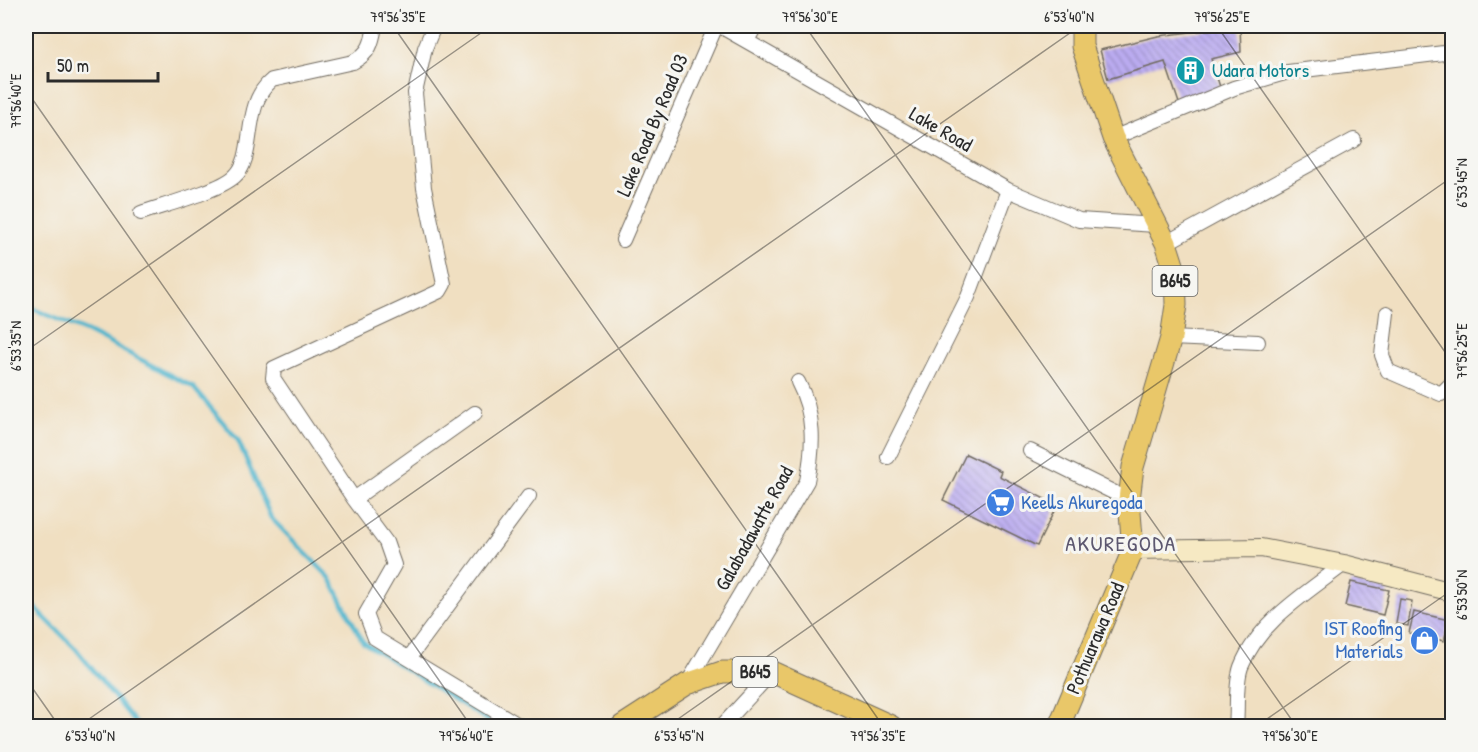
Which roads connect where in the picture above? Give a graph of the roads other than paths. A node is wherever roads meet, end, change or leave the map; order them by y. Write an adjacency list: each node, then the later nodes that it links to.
1 (375, 26): 11 (street)
2 (434, 26): 24 (street)
3 (718, 26): 6 (street, Lake Road); 13 (street, Lake Road By Road 03)
4 (755, 26): 6 (street)
5 (1082, 26): 8 (main road, B645)
6 (747, 41): 10 (street, Lake Road)
7 (1452, 52): 8 (street)
8 (1113, 138): 12 (main road, B645)
9 (1354, 140): 12 (street)
10 (1008, 190): 12 (street, Lake Road); 22 (street)
11 (141, 213)
12 (1161, 234): 15 (main road, B645)
13 (623, 240)
14 (1387, 313): 19 (street)
15 (1171, 338): 16 (street); 25 (main road, B645)
16 (1258, 342)
17 (798, 382): 31 (street, Galabadawatte Road)
18 (1452, 383): 19 (street)
19 (1447, 396)
20 (475, 413): 24 (street)
21 (1030, 451): 25 (street)
22 (888, 457)
23 (529, 496): 29 (street)
24 (354, 499): 29 (street)
25 (1129, 500): 26 (main road, B645)
26 (1132, 550): 27 (street); 36 (main road, Pothuarawa Road / B645)
27 (1344, 564): 28 (street); 37 (street)
28 (1452, 592)
29 (410, 658): 33 (street)
30 (772, 672): 31 (main road, B645); 32 (main road, B645); 35 (street)
31 (687, 684): 34 (main road, B645)
32 (884, 725)
33 (520, 726)
34 (622, 726)
35 (722, 726)
36 (1059, 726)
37 (1236, 726)

